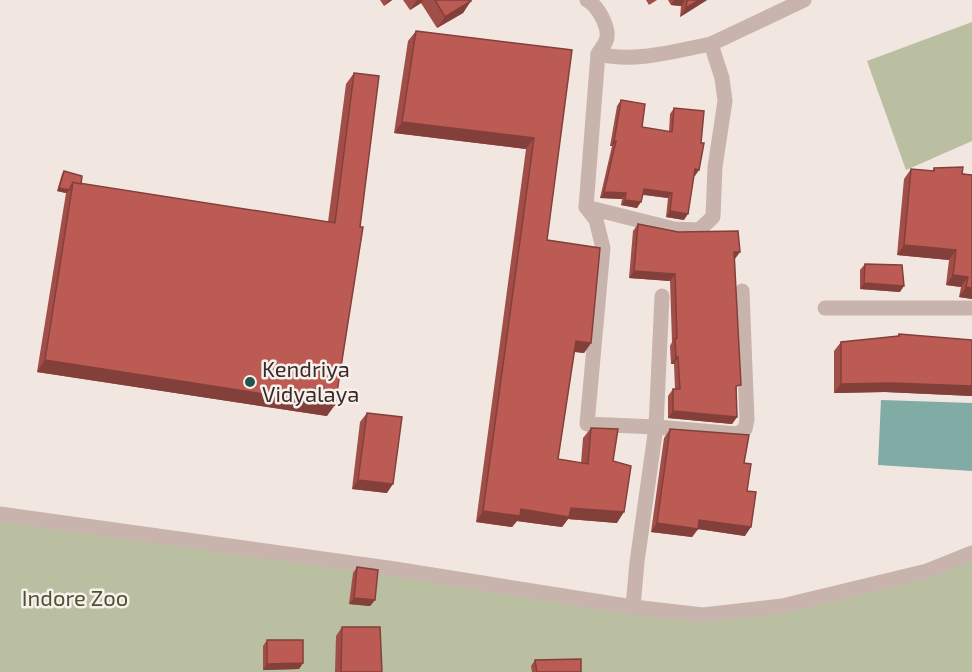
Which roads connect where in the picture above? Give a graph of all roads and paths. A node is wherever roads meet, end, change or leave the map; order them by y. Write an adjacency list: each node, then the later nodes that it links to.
1 (587, 0): 4 (street)
2 (804, 0): 3 (street)
3 (711, 44): 4 (street); 5 (street)
4 (598, 54): 5 (street)
5 (586, 207): 10 (street)
6 (742, 291): 10 (street)
7 (662, 296): 10 (street)
8 (825, 308): 9 (street)
9 (972, 308)
10 (656, 427): 13 (street)
11 (0, 514): 13 (street)
12 (972, 553): 13 (street)
13 (633, 607)

